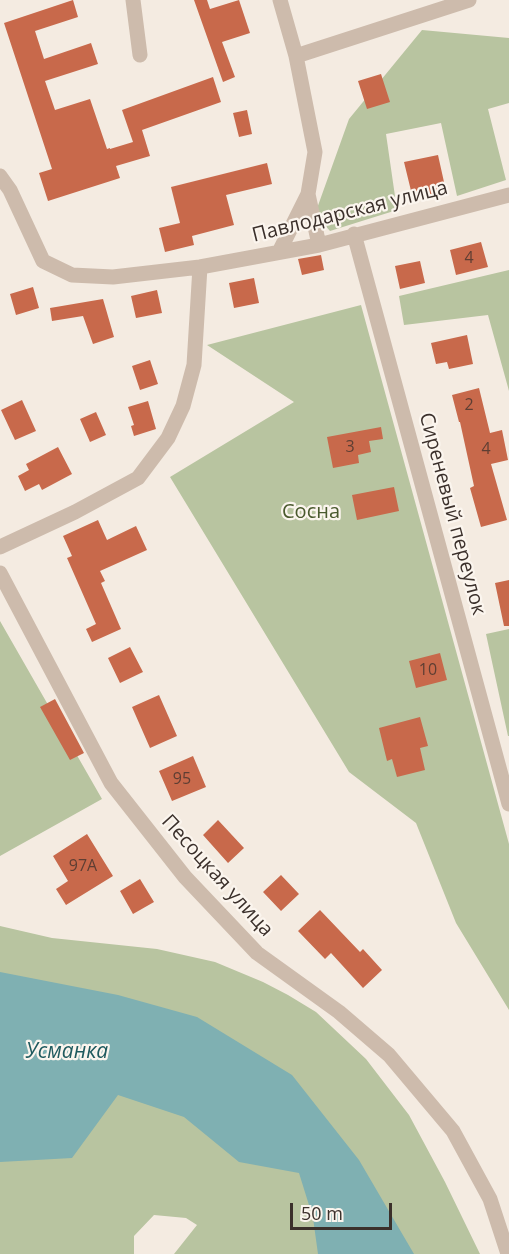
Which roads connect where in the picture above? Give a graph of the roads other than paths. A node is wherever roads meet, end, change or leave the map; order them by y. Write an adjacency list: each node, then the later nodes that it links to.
1 (134, 0): 4 (street)
2 (280, 0): 5 (street)
3 (469, 0): 5 (street)
4 (140, 55)
5 (296, 56): 7 (street)
6 (0, 176): 13 (street)
7 (308, 194): 10 (street); 11 (street)
8 (509, 195): 9 (street, Павлодарская улица)
9 (354, 234): 10 (street, Павлодарская улица); 17 (street, Сиреневый переулок)
10 (319, 245): 11 (street, Павлодарская улица)
11 (279, 252): 12 (street, Павлодарская улица)
12 (200, 267): 13 (street); 14 (street)
13 (180, 270): 14 (street)
14 (198, 290): 15 (street)
15 (0, 547)
16 (0, 573): 18 (street, Песоцкая улица)
17 (509, 804)
18 (508, 1254)

